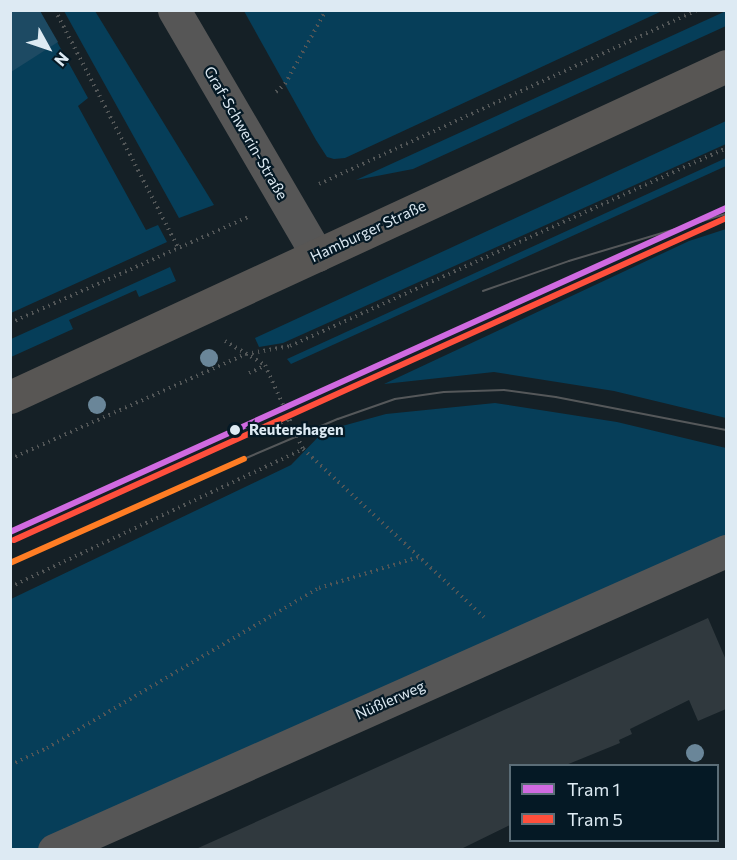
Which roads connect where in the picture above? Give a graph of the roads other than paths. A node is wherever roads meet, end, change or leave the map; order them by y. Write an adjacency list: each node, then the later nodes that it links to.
1 (174, 10): 3 (street, Graf-Schwerin-Straße)
2 (726, 66): 3 (main road, Hamburger Straße)
3 (317, 255): 4 (main road, Hamburger Straße)
4 (10, 397)
5 (726, 551): 6 (street, Nüßlerweg)
6 (54, 849)

